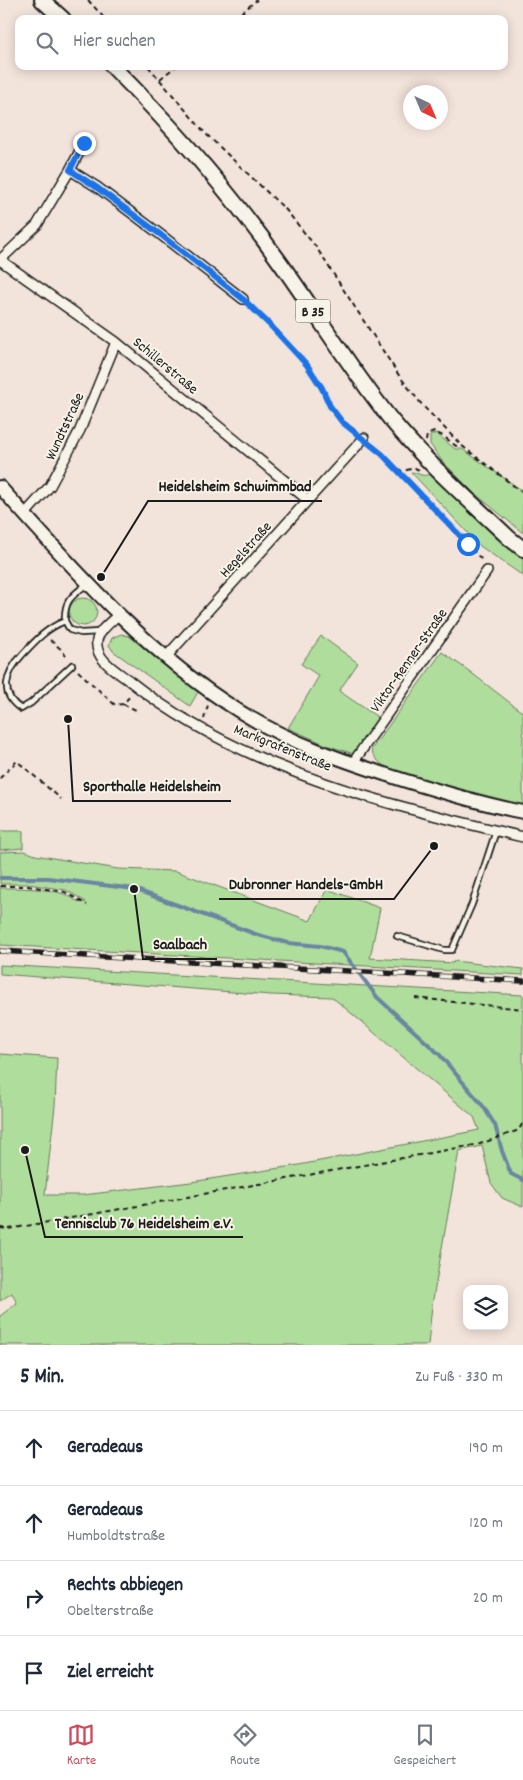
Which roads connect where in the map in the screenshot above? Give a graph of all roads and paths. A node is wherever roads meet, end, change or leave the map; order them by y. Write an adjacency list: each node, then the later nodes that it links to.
1 (42, 0): 4 (main road)
2 (88, 0): 5 (path)
3 (257, 0): 6 (path)
4 (59, 15)
5 (101, 15)
6 (239, 15)
7 (116, 70): 21 (main road, B 35)
8 (152, 70): 10 (path)
9 (171, 70): 10 (path)
10 (160, 79): 18 (path)
11 (84, 143): 12 (street)
12 (70, 170): 13 (street); 14 (street)
13 (0, 260): 15 (street, Schillerstraße)
14 (243, 299): 16 (path)
15 (116, 342): 19 (street, Schillerstraße); 20 (street, Wundtstraße)
16 (364, 438): 19 (street, Hegelstraße); 22 (path)
17 (0, 487): 20 (street, Markgrafenstraße)
18 (523, 493)
19 (308, 500): 28 (street, Hegelstraße)
20 (25, 514): 23 (street, Markgrafenstraße)
21 (523, 549)
22 (486, 571): 37 (street, Viktor-Renner-Straße)
23 (88, 583): 24 (street, Markgrafenstraße); 25 (lane)
24 (118, 614): 26 (street); 28 (street, Markgrafenstraße)
25 (65, 621): 26 (lane); 27 (lane)
26 (101, 632): 31 (street, Markgrafenstraße)
27 (43, 633): 29 (path); 30 (lane)
28 (166, 657): 32 (street, Markgrafenstraße)
29 (72, 665): 33 (lane); 34 (path)
30 (2, 680)
31 (138, 688): 34 (path); 36 (street, Markgrafenstraße)
32 (212, 693): 36 (path); 37 (street, Markgrafenstraße)
33 (5, 700)
34 (123, 704): 35 (path)
35 (136, 710)
36 (201, 730): 41 (street, Markgrafenstraße)
37 (352, 764): 40 (street, Markgrafenstraße)
38 (0, 778): 39 (path)
39 (61, 799)
40 (523, 812)
41 (496, 831): 42 (street, Markgrafenstraße); 45 (lane)
42 (523, 837)
43 (0, 886): 44 (path)
44 (87, 905)
45 (398, 936)
46 (415, 998): 47 (path)
47 (523, 1009)
48 (523, 1122): 49 (path)
49 (0, 1228)

